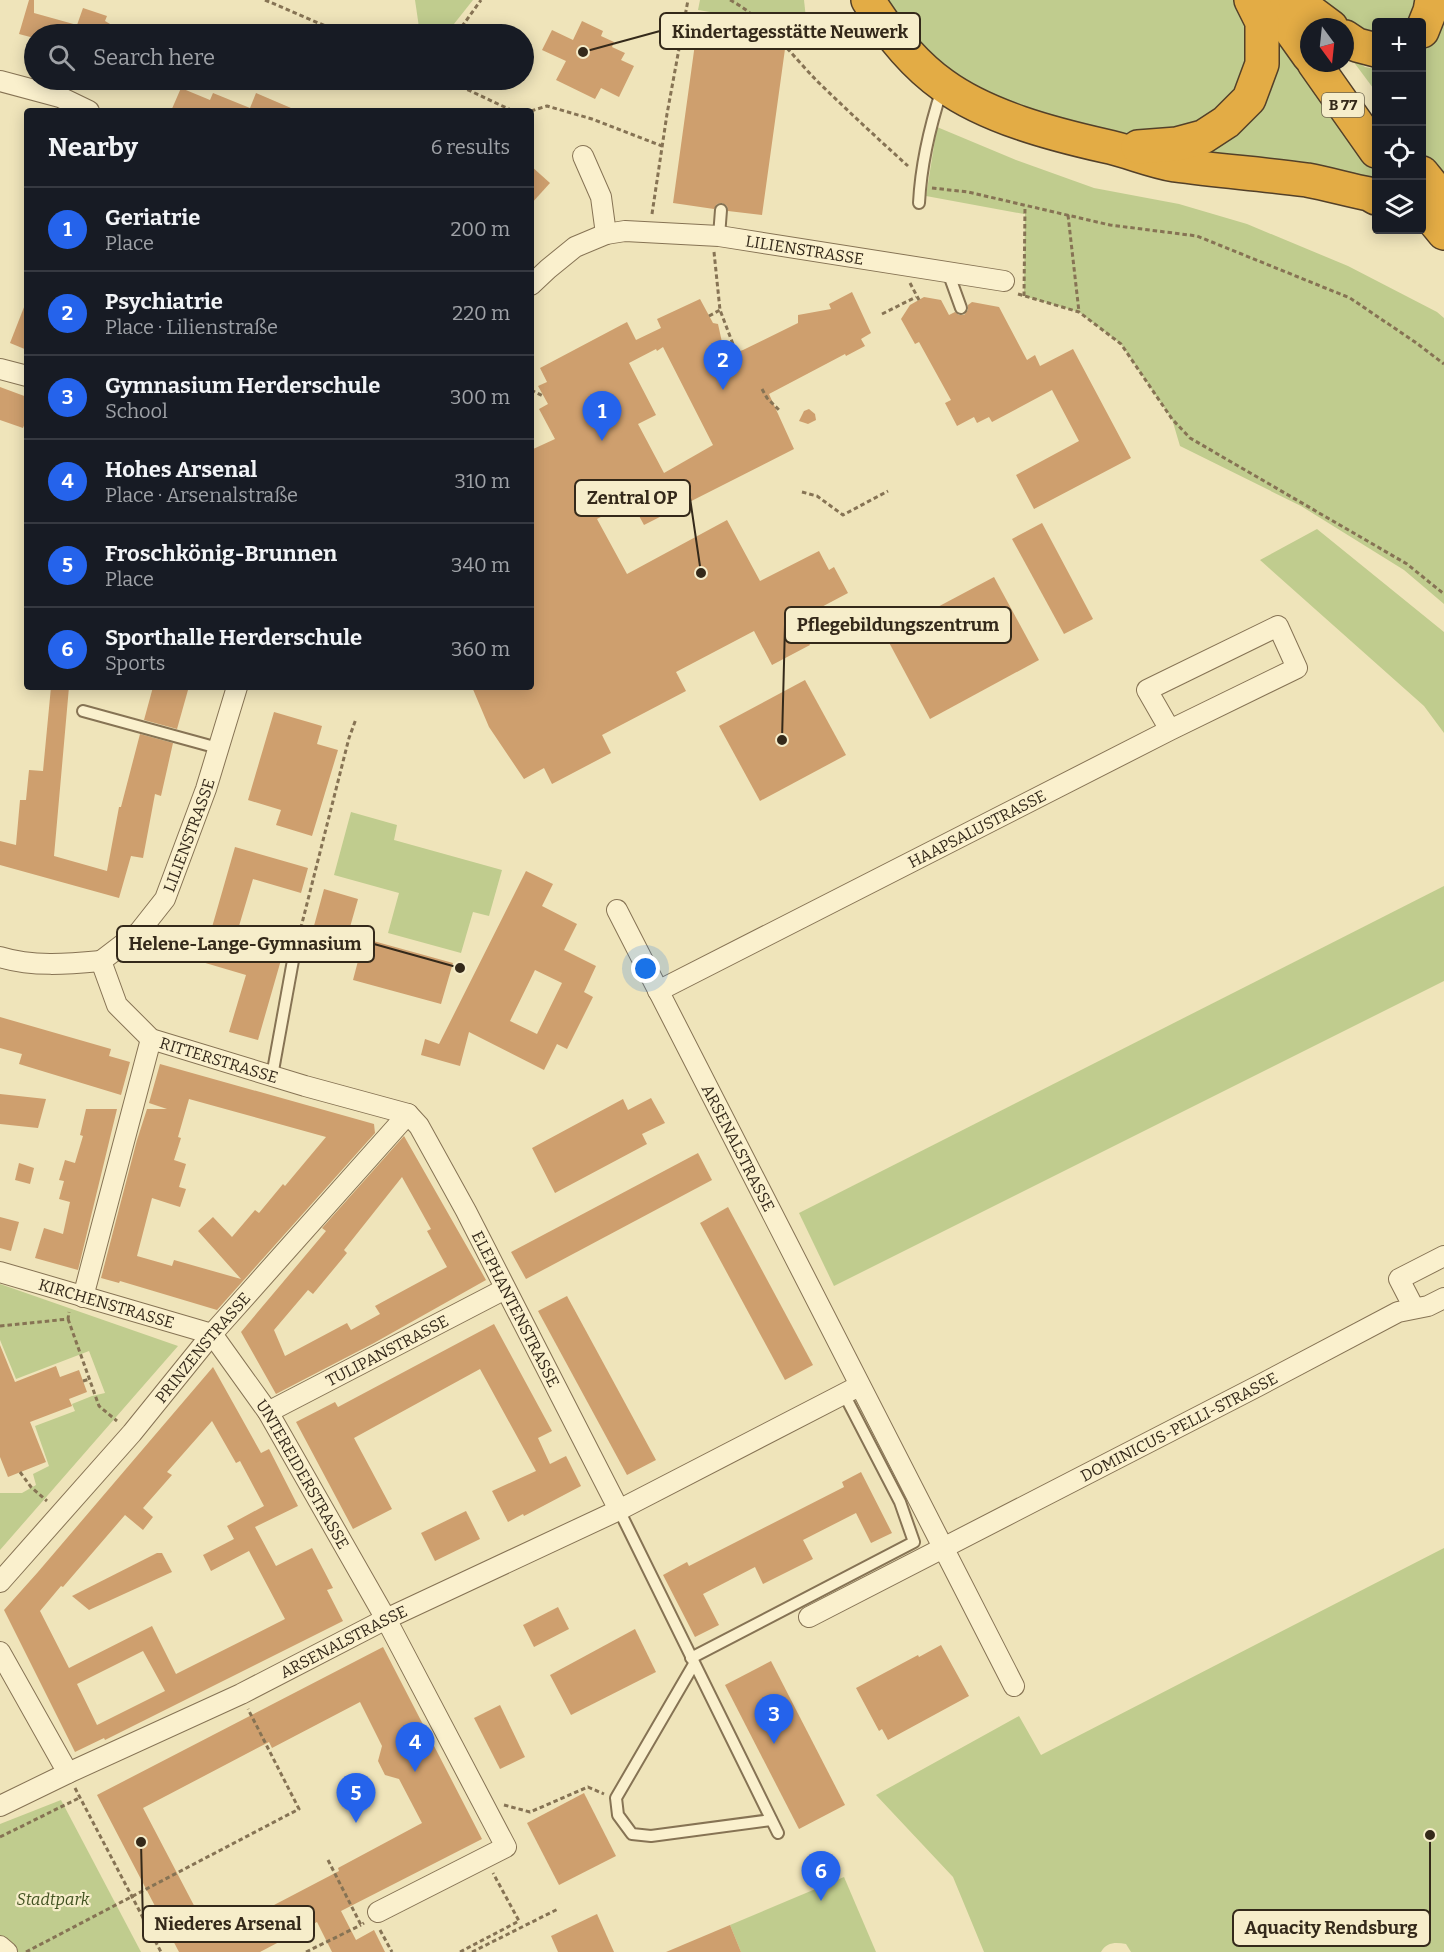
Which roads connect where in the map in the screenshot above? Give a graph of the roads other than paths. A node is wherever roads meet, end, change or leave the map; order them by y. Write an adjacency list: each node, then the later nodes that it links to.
1 (868, 0): 15 (highway)
2 (1251, 0): 21 (highway)
3 (1269, 0): 9 (highway)
4 (1295, 0): 6 (highway); 7 (highway)
5 (1432, 0): 8 (highway)
6 (1308, 18)
7 (1319, 18)
8 (1426, 21)
9 (1300, 43)
10 (1354, 43): 11 (highway)
11 (1372, 49)
12 (1320, 72): 20 (highway, B 77)
13 (1345, 72): 19 (highway, B 77)
14 (0, 81): 16 (street)
15 (943, 85): 21 (highway); 26 (lane)
16 (24, 88)
17 (32, 90): 18 (street)
18 (82, 108)
19 (1372, 109)
20 (1372, 144)
21 (1119, 149): 24 (highway)
22 (583, 156): 30 (street)
23 (1426, 178): 25 (highway)
24 (1372, 196)
25 (1444, 200)
26 (919, 202)
27 (721, 210): 32 (lane)
28 (1426, 211): 29 (highway)
29 (1444, 233)
30 (606, 234): 32 (street, LILIENSTRASSE); 36 (street, LILIENSTRASSE)
31 (1425, 234): 33 (highway)
32 (716, 236): 34 (street, LILIENSTRASSE)
33 (1444, 250)
34 (948, 272): 35 (street, LILIENSTRASSE); 37 (lane)
35 (1004, 281)
36 (534, 282)
37 (961, 308)
38 (0, 369): 39 (street)
39 (24, 375)
40 (236, 690): 43 (street, LILIENSTRASSE)
41 (83, 711): 43 (lane)
42 (1170, 730): 42 (street, HAAPSALUSTRASSE); 48 (street, HAAPSALUSTRASSE)
43 (219, 748): 47 (street, LILIENSTRASSE)
44 (617, 910): 48 (street, ARSENALSTRASSE)
45 (294, 955): 50 (lane)
46 (0, 957): 47 (street)
47 (101, 961): 49 (street, RITTERSTRASSE)
48 (658, 992): 59 (street, ARSENALSTRASSE)
49 (151, 1039): 50 (street, RITTERSTRASSE); 55 (street)
50 (273, 1076): 51 (street, RITTERSTRASSE)
51 (408, 1114): 54 (street, ELEPHANTENSTRASSE); 58 (street, PRINZENSTRASSE)
52 (1444, 1256): 57 (street)
53 (0, 1272): 55 (street, KIRCHENSTRASSE)
54 (505, 1289): 60 (street, TULIPANSTRASSE); 61 (street, ELEPHANTENSTRASSE)
55 (77, 1296): 58 (street, KIRCHENSTRASSE)
56 (1444, 1298): 57 (street, DOMINICUS-PELLI-STRASSE)
57 (1414, 1308): 62 (street, DOMINICUS-PELLI-STRASSE)
58 (212, 1334): 60 (street, UNTEREIDERSTRASSE); 63 (street, PRINZENSTRASSE)
59 (852, 1390): 61 (street, ARSENALSTRASSE); 62 (street, ARSENALSTRASSE); 67 (lane)
60 (268, 1412): 65 (street, UNTEREIDERSTRASSE)
61 (619, 1510): 65 (street, ARSENALSTRASSE); 67 (lane)
62 (943, 1548): 64 (street, DOMINICUS-PELLI-STRASSE); 68 (street, ARSENALSTRASSE)
63 (0, 1582)
64 (809, 1617)
65 (386, 1619): 69 (street, ARSENALSTRASSE); 73 (street, UNTEREIDERSTRASSE)
66 (0, 1652): 69 (street)
67 (692, 1661): 71 (lane); 71 (lane)
68 (1014, 1686)
69 (68, 1773): 70 (street, ARSENALSTRASSE)
70 (0, 1806)
71 (771, 1820): 72 (lane)
72 (778, 1833)
73 (375, 1914)
74 (0, 1946): 75 (street)
75 (7, 1952)

